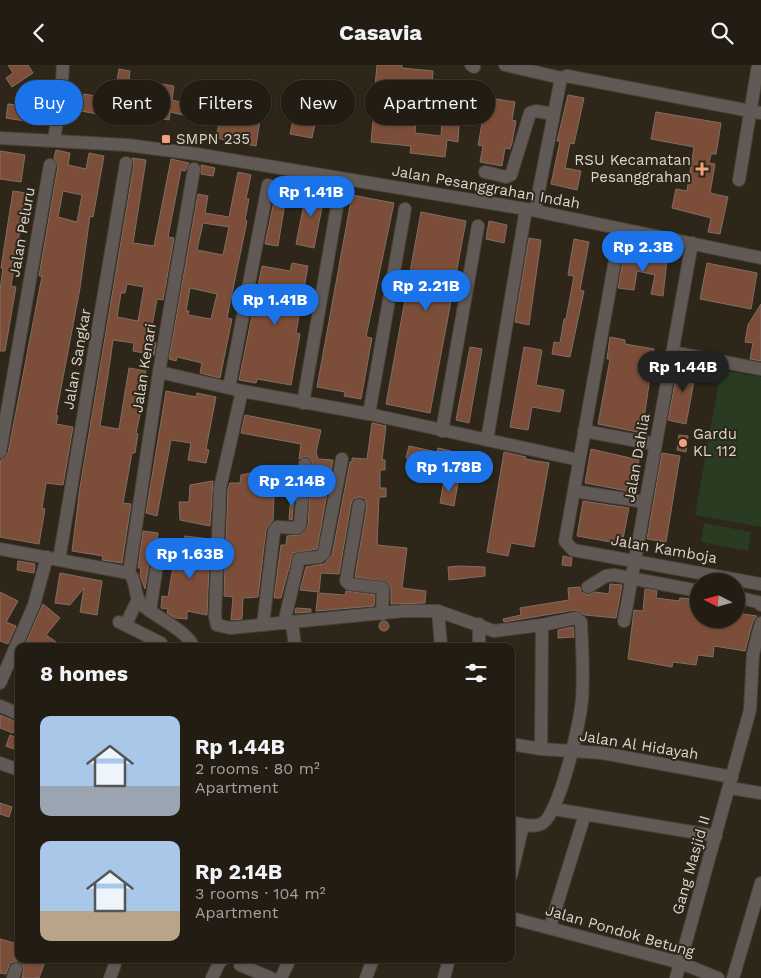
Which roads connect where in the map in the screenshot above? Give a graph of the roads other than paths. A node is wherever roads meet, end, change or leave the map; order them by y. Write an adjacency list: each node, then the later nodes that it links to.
1 (63, 65): 8 (street)
2 (505, 65): 4 (street)
3 (758, 65): 5 (street)
4 (561, 78): 5 (street); 6 (street)
5 (756, 112): 13 (street)
6 (553, 115): 12 (street); 17 (street)
7 (0, 138): 8 (street, Jalan Pesanggrahan Indah)
8 (54, 140): 17 (street, Jalan Pesanggrahan Indah)
9 (126, 163): 42 (street, Jalan Sangkar)
10 (50, 165): 33 (street, Jalan Peluru)
11 (194, 169): 24 (street, Jalan Kenari)
12 (485, 172)
13 (739, 180)
14 (268, 185): 25 (street)
15 (339, 195): 27 (street)
16 (405, 209): 28 (street)
17 (530, 209): 20 (street, Jalan Pesanggrahan Indah); 31 (street)
18 (478, 226): 29 (street)
19 (618, 243): 30 (street)
20 (692, 243): 21 (street, Jalan Pesanggrahan Indah); 22 (street, Jalan Dahlia)
21 (761, 258)
22 (672, 352): 23 (street); 32 (street, Jalan Dahlia)
23 (761, 369)
24 (159, 372): 25 (street); 44 (street, Jalan Kenari)
25 (229, 388): 26 (street)
26 (242, 391): 27 (street); 59 (street)
27 (303, 403): 28 (street)
28 (369, 414): 29 (street)
29 (442, 431): 31 (street)
30 (584, 431): 32 (street); 35 (street)
31 (488, 440): 35 (street)
32 (655, 444): 38 (street, Jalan Dahlia)
33 (0, 452)
34 (342, 459): 56 (street)
35 (579, 460): 37 (street)
36 (305, 464): 59 (street)
37 (574, 491): 38 (street); 43 (street, Jalan Kamboja)
38 (645, 502): 43 (street, Jalan Dahlia)
39 (359, 505): 54 (street)
40 (0, 549): 42 (street)
41 (158, 558): 52 (street)
42 (53, 559): 44 (street); 61 (street, Jalan Sangkar)
43 (637, 560): 45 (street, Jalan Dahlia); 46 (street, Jalan Kamboja)
44 (129, 573): 49 (street)
45 (633, 579): 47 (street); 48 (street); 55 (street, Jalan Dahlia)
46 (761, 584)
47 (588, 587)
48 (690, 589)
49 (138, 599): 52 (street); 62 (street)
50 (745, 599): 51 (street)
51 (761, 605)
52 (150, 611): 63 (street)
53 (438, 611): 54 (street); 58 (street); 65 (street)
54 (382, 614): 56 (street)
55 (624, 621)
56 (288, 623): 59 (street); 64 (street)
57 (761, 623): 70 (street, Gang Masjid II)
58 (479, 624): 60 (street); 66 (street)
59 (264, 625)
60 (542, 625): 73 (street); 74 (street)
61 (17, 643)
62 (161, 643)
63 (191, 643)
64 (294, 643)
65 (441, 643)
66 (479, 643)
67 (15, 649): 68 (street, Jalan Sangkar)
68 (0, 683)
69 (0, 706): 71 (street)
70 (756, 711): 77 (street, Gang Masjid II)
71 (15, 712)
72 (515, 745): 73 (street, Jalan Al Hidayah)
73 (541, 749): 74 (street, Jalan Al Hidayah)
74 (571, 751): 77 (street, Jalan Al Hidayah); 79 (street)
75 (0, 763): 76 (street)
76 (15, 769)
77 (731, 783): 78 (street, Jalan Al Hidayah); 82 (street, Gang Masjid II)
78 (761, 793)
79 (554, 809): 80 (street); 81 (street)
80 (585, 814): 82 (street); 86 (street)
81 (517, 823): 83 (street)
82 (716, 836): 92 (street, Gang Masjid II)
83 (515, 841)
84 (761, 883): 102 (street)
85 (515, 919): 86 (street, Jalan Pondok Betung)
86 (550, 927): 92 (street, Jalan Pondok Betung)
87 (219, 963): 95 (street)
88 (243, 963): 96 (street)
89 (288, 963): 97 (street)
90 (372, 963): 98 (street)
91 (448, 963): 99 (street)
92 (681, 963): 100 (street, Gang Masjid II); 101 (street, Jalan Pondok Betung)
93 (115, 964): 94 (street)
94 (110, 978)
95 (212, 978)
96 (271, 978)
97 (281, 978)
98 (366, 978)
99 (444, 978)
100 (676, 978)
101 (718, 978)
102 (733, 978)

